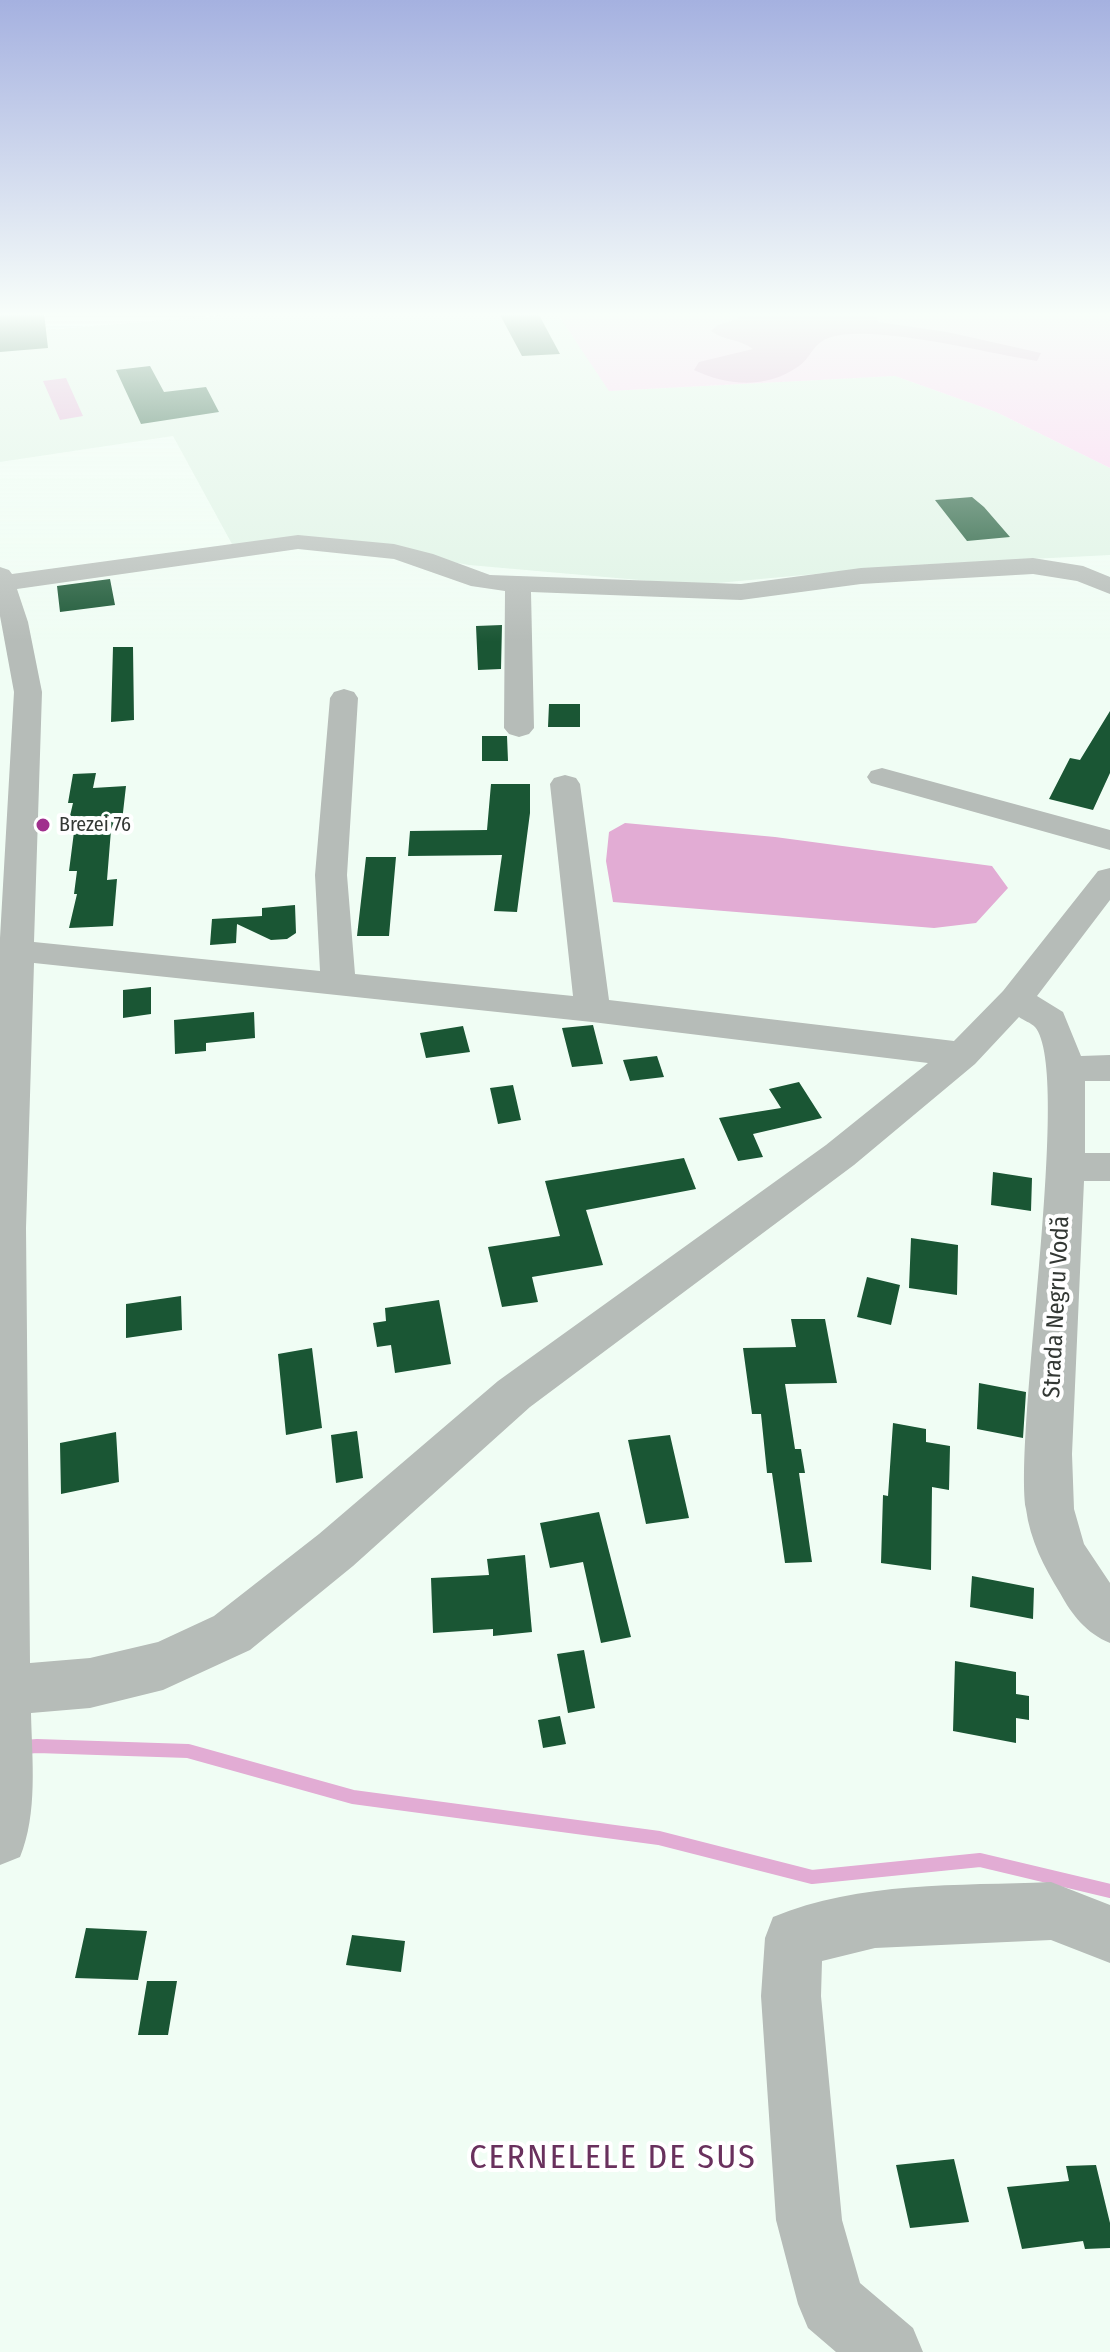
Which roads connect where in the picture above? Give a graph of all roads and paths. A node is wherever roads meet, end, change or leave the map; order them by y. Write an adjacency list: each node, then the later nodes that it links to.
1 (1, 579): 2 (street); 6 (street)
2 (518, 584): 3 (street); 5 (street)
3 (1110, 586)
4 (344, 698): 12 (street)
5 (519, 728)
6 (13, 750): 11 (street)
7 (882, 777): 9 (street)
8 (565, 784): 14 (street)
9 (1110, 840)
10 (1110, 878): 13 (street)
11 (8, 950): 12 (street); 21 (street)
12 (338, 985): 14 (street)
13 (1016, 999): 15 (street); 17 (street, Strada Negru Vodă)
14 (592, 1010): 15 (street)
15 (962, 1055): 21 (street)
16 (1110, 1068): 17 (street)
17 (1064, 1069): 18 (street, Strada Negru Vodă)
18 (1065, 1167): 19 (street); 20 (street, Strada Negru Vodă)
19 (1110, 1167)
20 (1110, 1619)
21 (3, 1691): 22 (street)
22 (0, 1837)
23 (1110, 1934): 24 (street)
24 (889, 2352)

